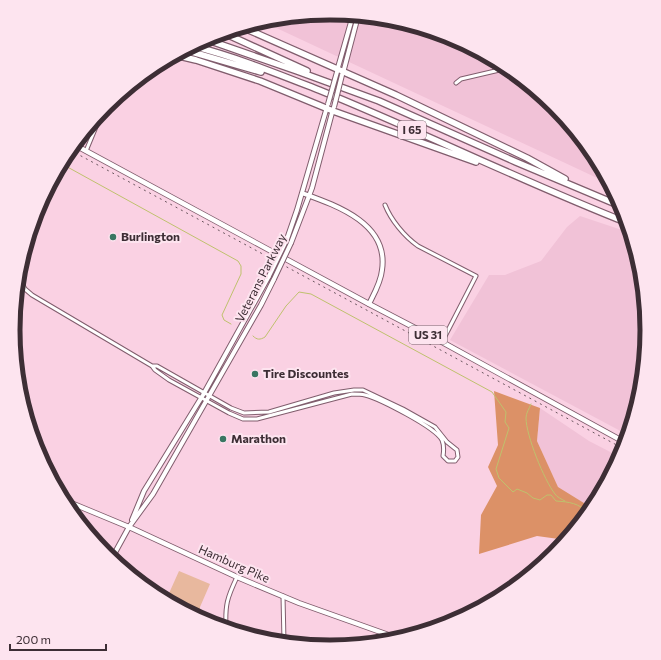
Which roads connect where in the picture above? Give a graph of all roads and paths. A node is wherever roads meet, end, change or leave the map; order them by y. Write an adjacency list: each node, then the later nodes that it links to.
1 (352, 21): 10 (main road, Veterans Parkway)
2 (356, 22): 10 (main road, Veterans Parkway)
3 (250, 31): 10 (highway)
4 (232, 36): 13 (highway)
5 (215, 43): 13 (highway, I 65)
6 (201, 48): 12 (highway, I 65)
7 (193, 52): 12 (highway)
8 (183, 58): 14 (highway)
9 (500, 70): 11 (street)
10 (340, 72): 14 (main road, Veterans Parkway, bridge); 15 (main road, Veterans Parkway, bridge); 22 (highway)
11 (456, 83)
12 (307, 85): 19 (highway, I 65)
13 (348, 89): 22 (highway, I 65)
14 (327, 106): 15 (highway); 20 (main road, Veterans Parkway)
15 (333, 109): 19 (highway); 21 (main road, Veterans Parkway)
16 (96, 128): 18 (street)
17 (80, 147): 18 (main road, US 31)
18 (86, 151): 27 (main road, US 31)
19 (526, 180): 25 (highway, I 65)
20 (302, 193): 21 (main road); 30 (main road, Veterans Parkway, bridge)
21 (309, 196): 27 (main road); 31 (main road, Veterans Parkway, bridge)
22 (598, 197): 23 (highway, I 65)
23 (614, 203)
24 (385, 205): 28 (street)
25 (620, 220)
26 (24, 286): 29 (street)
27 (369, 304): 28 (main road, US 31)
28 (442, 342): 34 (main road, US 31)
29 (152, 366): 30 (street); 32 (street)
30 (204, 392): 31 (street); 32 (main road, Veterans Parkway)
31 (209, 394): 33 (main road, Veterans Parkway); 35 (street)
32 (201, 397): 33 (street); 38 (main road, Veterans Parkway)
33 (206, 400): 36 (street); 38 (main road, Veterans Parkway)
34 (620, 440)
35 (453, 447): 36 (street); 36 (street)
36 (444, 451)
37 (75, 504): 38 (main road, Hamburg Pike)
38 (129, 527): 39 (main road, Veterans Parkway); 40 (main road, Hamburg Pike)
39 (115, 553)
40 (237, 577): 41 (main road, Hamburg Pike); 42 (street)
41 (283, 596): 43 (main road, Hamburg Pike); 45 (street)
42 (226, 622)
43 (383, 633): 44 (main road, Hamburg Pike)
44 (387, 635)
45 (284, 636)

